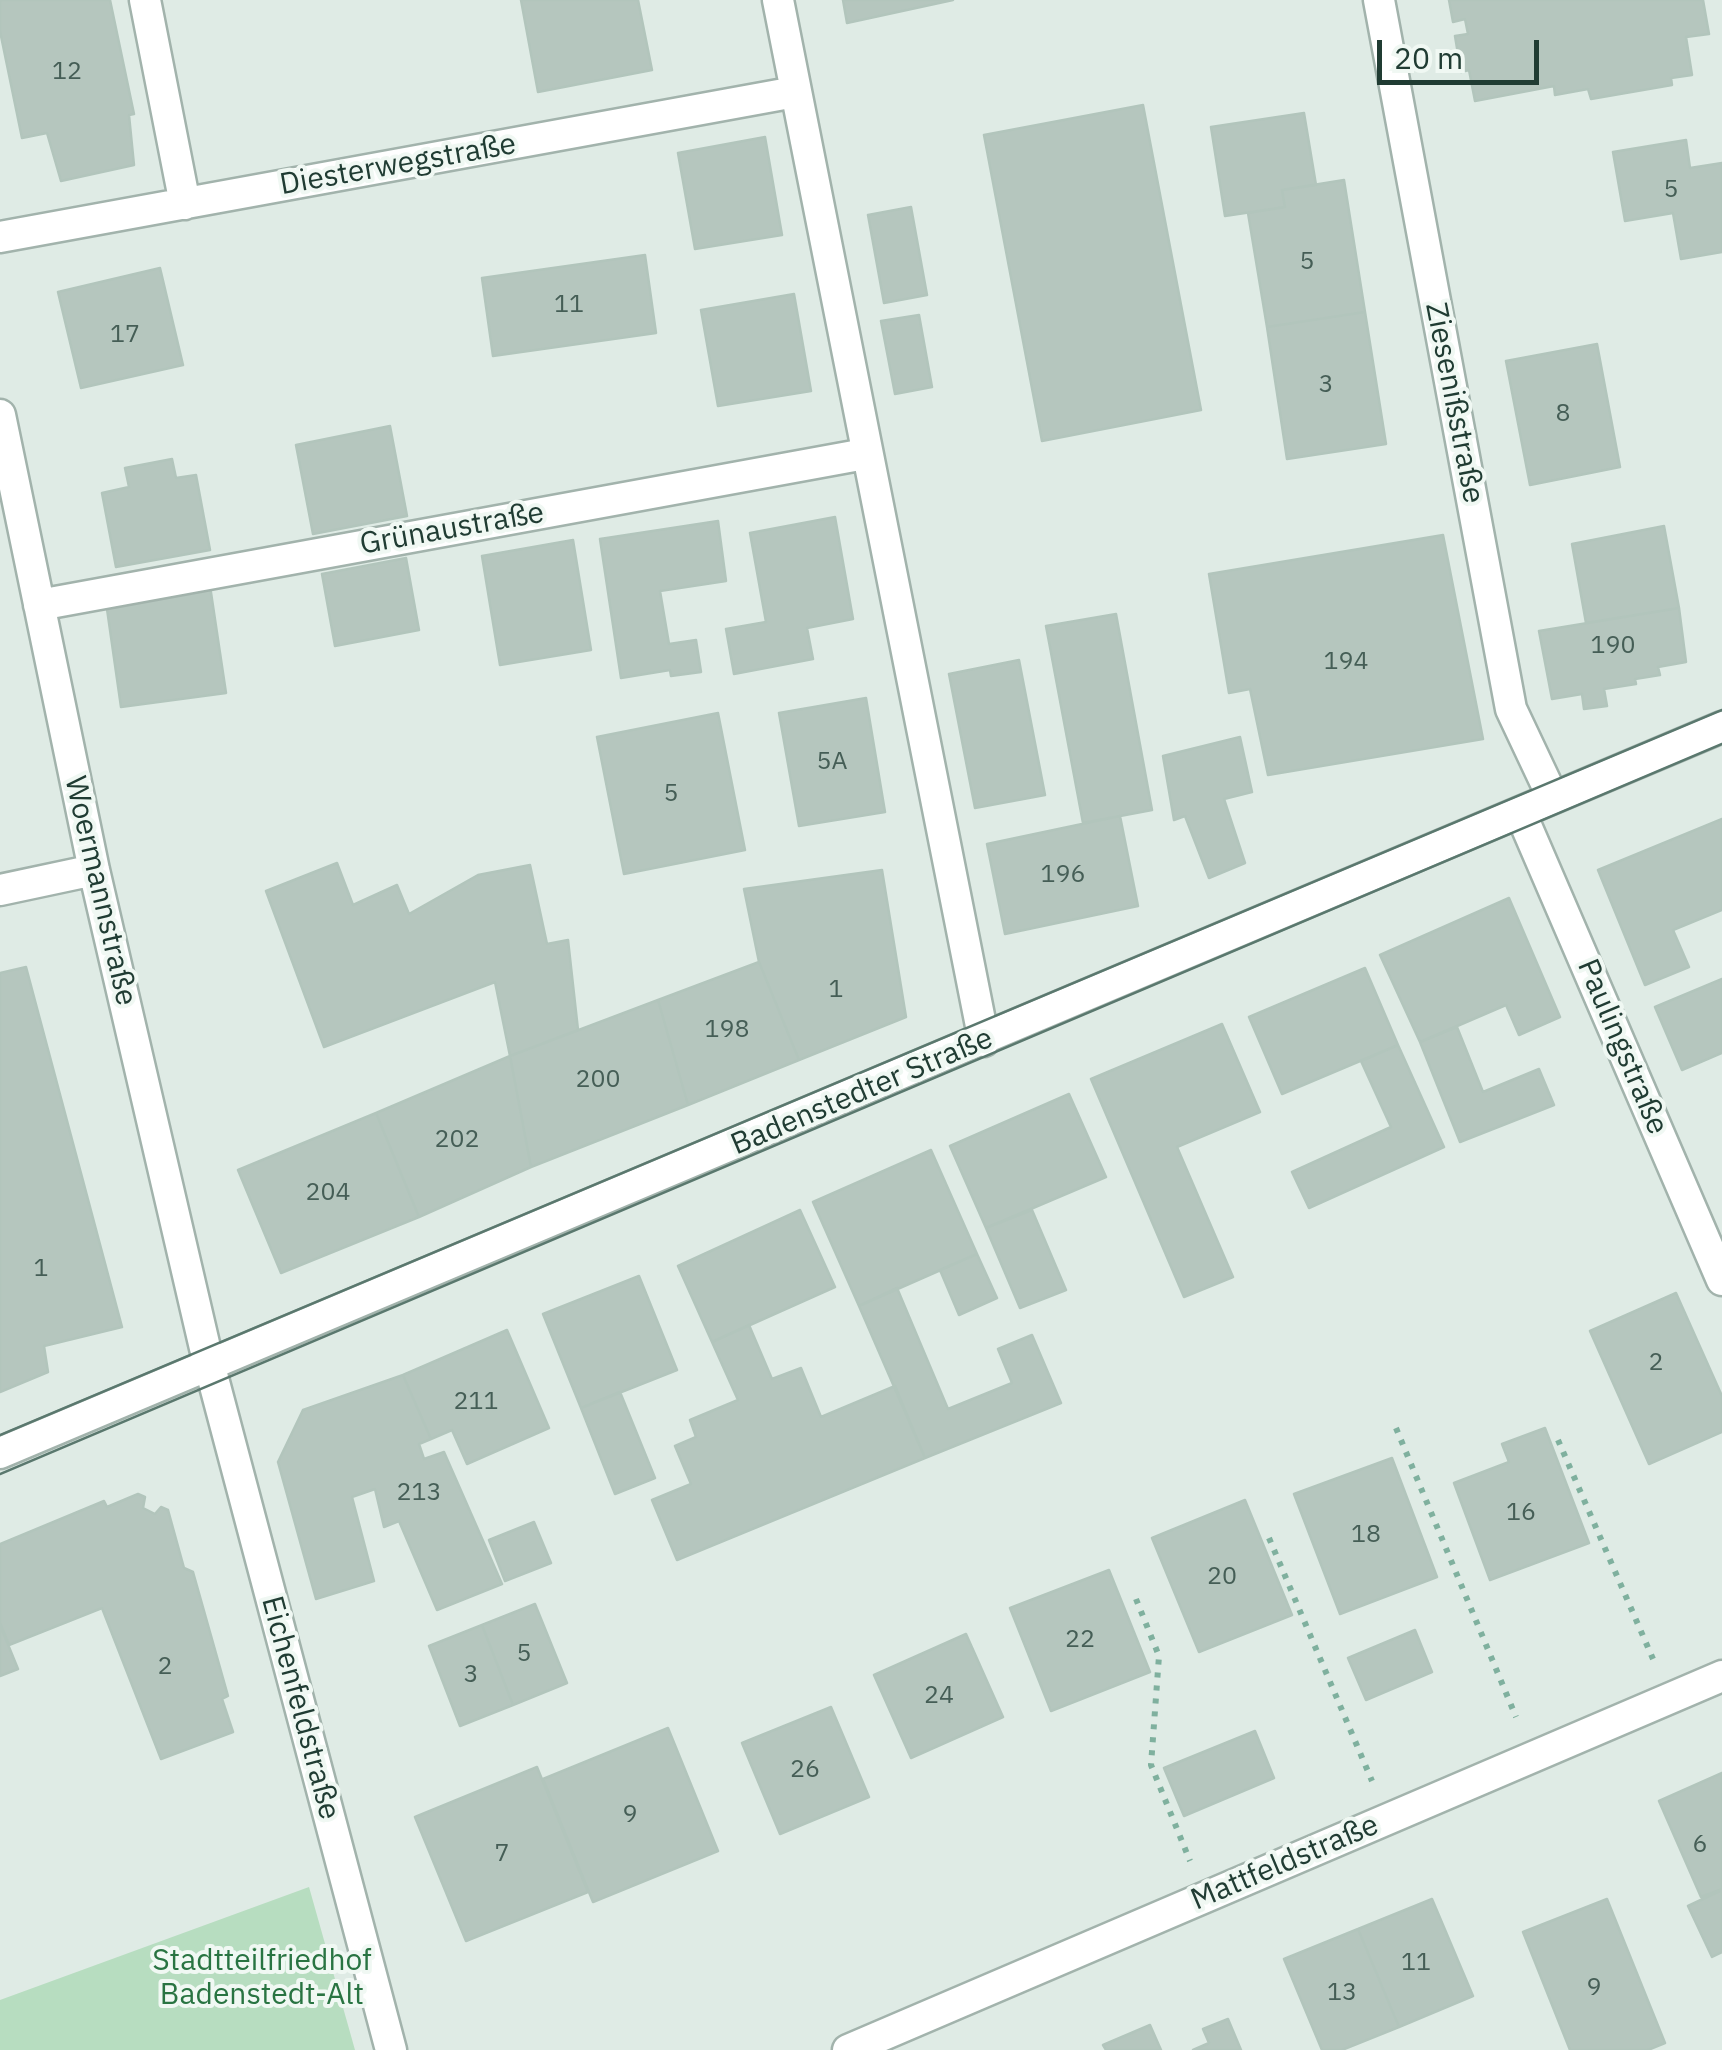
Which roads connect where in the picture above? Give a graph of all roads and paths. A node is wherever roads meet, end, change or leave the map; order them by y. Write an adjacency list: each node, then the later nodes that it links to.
1 (146, 0): 5 (street)
2 (778, 0): 4 (street)
3 (1379, 0): 11 (street, Ziesenißstraße)
4 (795, 92): 5 (street, Diesterwegstraße); 8 (street)
5 (185, 204): 6 (street, Diesterwegstraße)
6 (0, 237)
7 (0, 415): 9 (street, Woermannstraße)
8 (864, 454): 9 (street, Grünaustraße); 15 (street)
9 (39, 604): 13 (street, Woermannstraße)
10 (1722, 727): 11 (street, Badenstedter Straße)
11 (1553, 798): 12 (street, Badenstedter Straße)
12 (1521, 814): 15 (street, Badenstedter Straße); 16 (street, Paulingstraße)
13 (94, 870): 14 (street); 17 (street, Woermannstraße)
14 (0, 890)
15 (984, 1041): 17 (street, Badenstedter Straße)
16 (1722, 1280)
17 (209, 1366): 20 (street, Badenstedter Straße); 28 (street, Eichenfeldstraße)
18 (1396, 1428): 25 (path)
19 (1558, 1440): 24 (path)
20 (0, 1454)
21 (1269, 1538): 26 (path)
22 (1136, 1599): 27 (path)
23 (1722, 1676): 24 (street, Mattfeldstraße)
24 (1670, 1698): 25 (street, Mattfeldstraße)
25 (1533, 1758): 26 (street, Mattfeldstraße)
26 (1388, 1820): 27 (street, Mattfeldstraße)
27 (1205, 1898): 29 (street, Mattfeldstraße)
28 (391, 2050)
29 (848, 2050)

